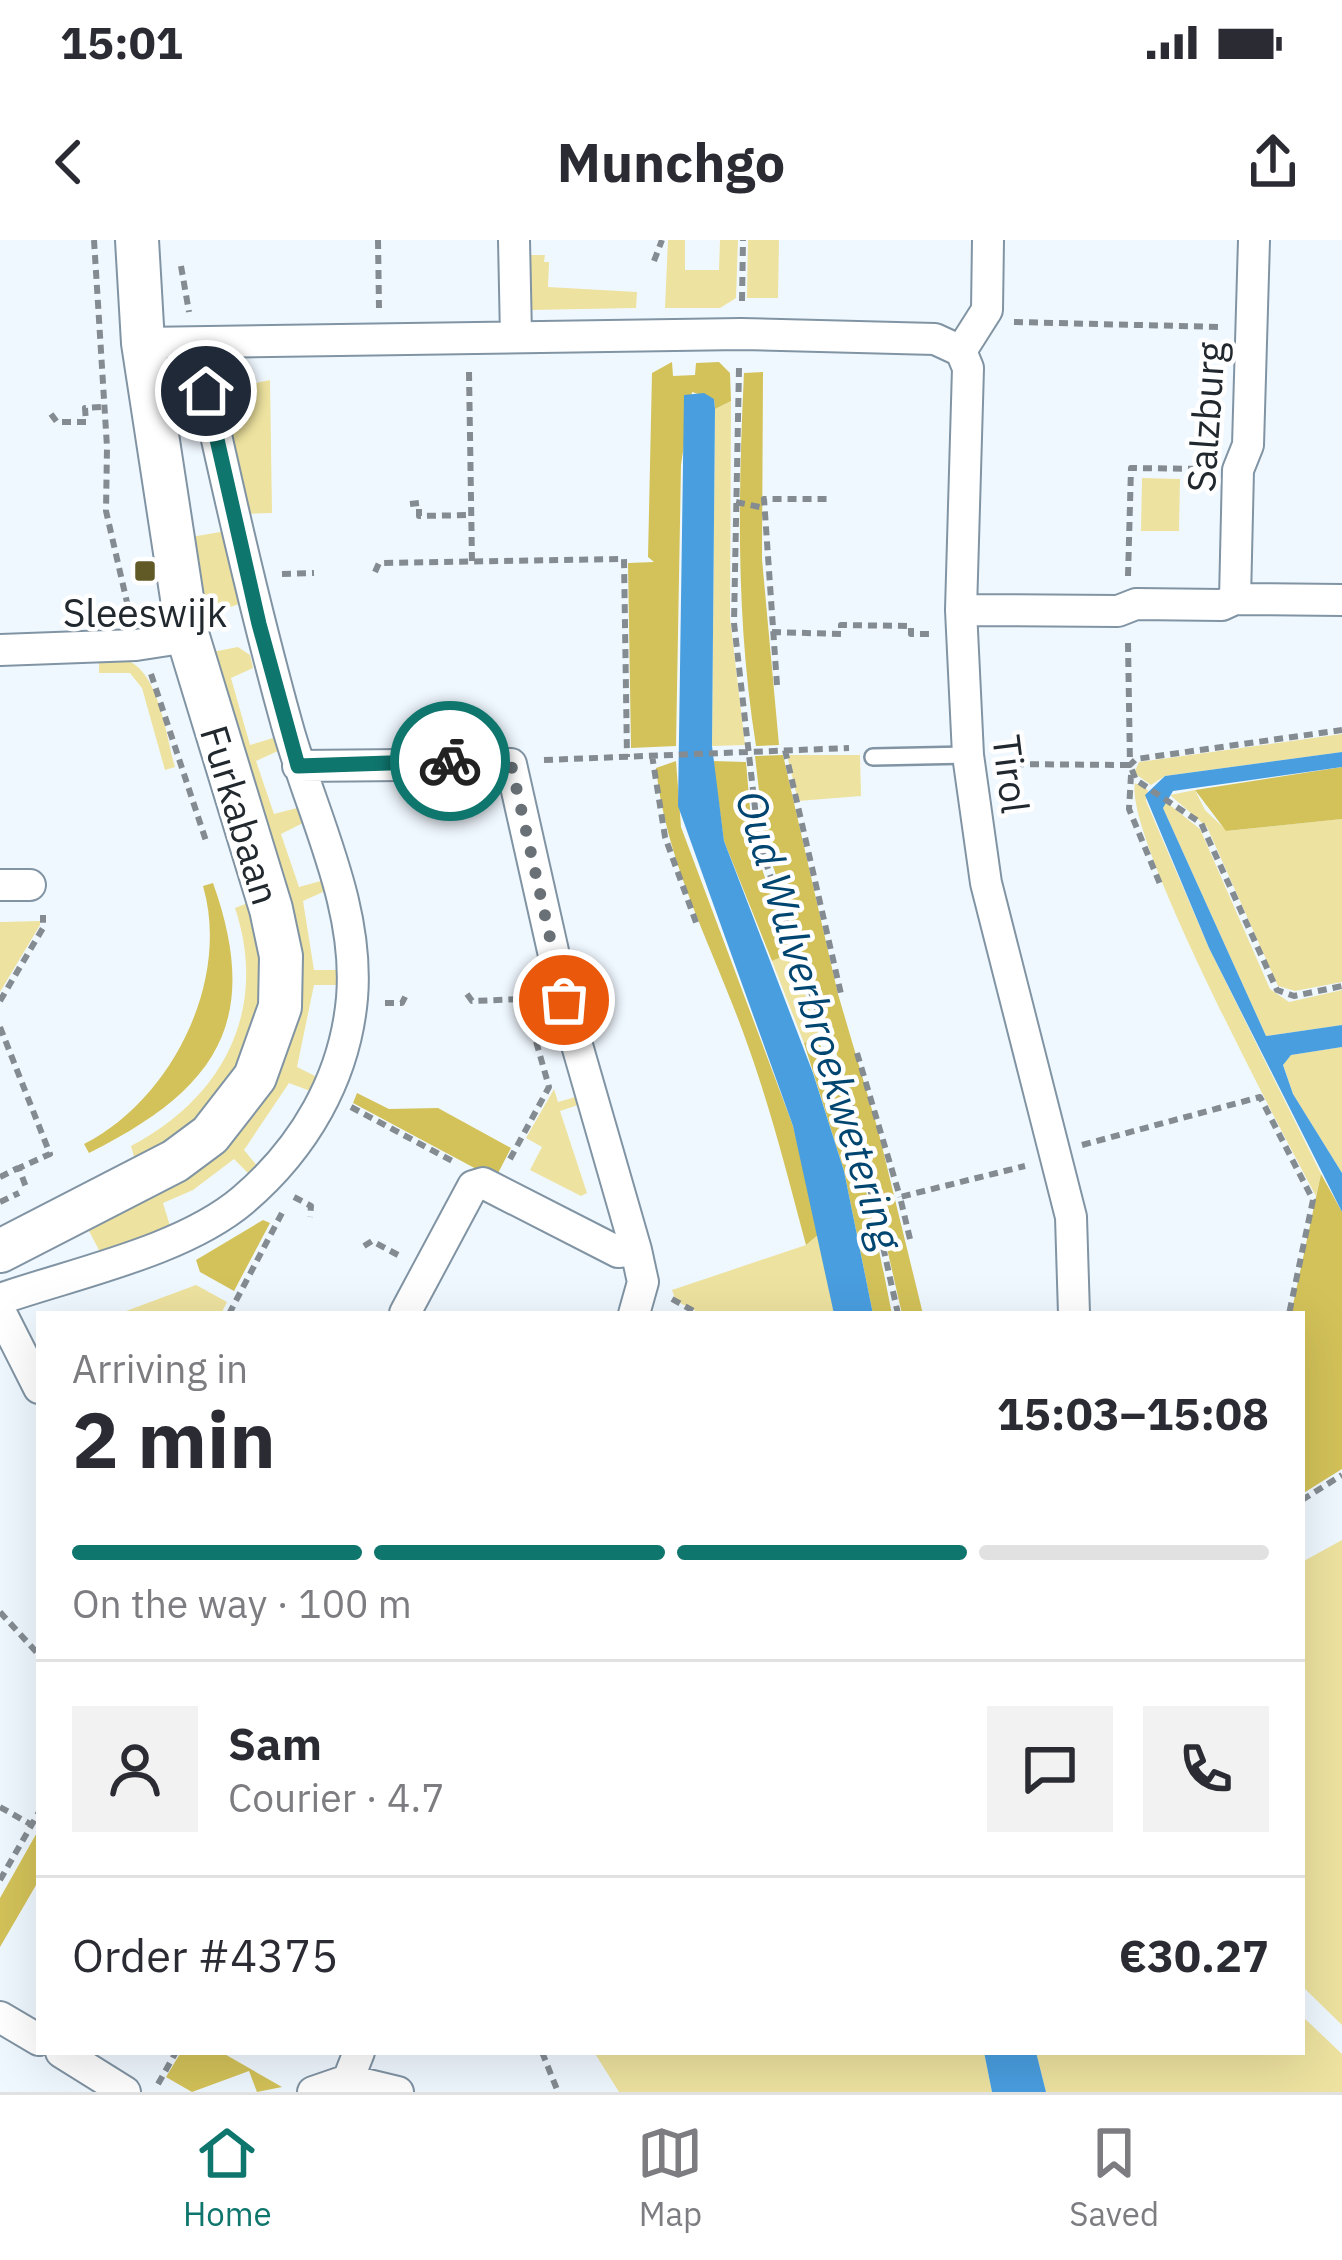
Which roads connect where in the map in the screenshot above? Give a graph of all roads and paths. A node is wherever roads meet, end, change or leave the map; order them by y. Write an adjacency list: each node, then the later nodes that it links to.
1 (94, 240): 20 (path, Furkabaan)
2 (137, 240): 16 (street, Furkabaan)
3 (378, 240): 15 (path)
4 (514, 240): 14 (street)
5 (662, 240): 10 (path)
6 (742, 240): 13 (path)
7 (988, 240): 11 (street)
8 (1254, 240): 12 (street, Salzburg)
9 (180, 259): 17 (path)
10 (654, 261)
11 (980, 322): 12 (path); 18 (street)
12 (1251, 328): 22 (street, Salzburg)
13 (733, 334): 14 (street); 18 (street); 24 (path)
14 (501, 337): 15 (street); 27 (path)
15 (380, 340): 17 (street)
16 (143, 344): 17 (street); 35 (street, Furkabaan)
17 (196, 345): 49 (street, Furkabaan)
18 (961, 351): 33 (street, Tirol)
19 (116, 404): 20 (path)
20 (104, 407): 21 (path); 36 (path, Furkabaan)
21 (51, 414)
22 (1238, 470): 30 (street, Salzburg); 32 (path)
23 (827, 500): 26 (path)
24 (736, 502): 26 (path); 42 (path)
25 (410, 504): 27 (path)
26 (764, 508): 34 (path)
27 (472, 515): 28 (path)
28 (472, 562): 29 (path); 45 (path)
29 (375, 572)
30 (1234, 599): 31 (street); 32 (street)
31 (1342, 600)
32 (1127, 607): 33 (street); 48 (path)
33 (961, 610): 44 (street, Tirol)
34 (772, 632): 38 (path); 39 (path)
35 (188, 637): 36 (street); 77 (street, Furkabaan)
36 (136, 645): 37 (street); 51 (path, Furkabaan)
37 (0, 650)
38 (933, 654)
39 (777, 685)
40 (1342, 730): 48 (path)
41 (785, 750): 42 (path); 46 (path); 58 (path)
42 (749, 751): 43 (path); 83 (path)
43 (656, 754): 45 (path); 54 (path)
44 (968, 755): 46 (lane); 48 (path); 64 (street, Tirol)
45 (627, 757): 47 (path)
46 (873, 757)
47 (511, 764): 49 (street); 56 (street)
48 (1130, 765): 50 (path)
49 (298, 766): 63 (street, Furkabaan)
50 (1134, 777): 52 (path); 55 (path)
51 (214, 865)
52 (1160, 884)
53 (15, 885): 60 (path)
54 (698, 928)
55 (1342, 986)
56 (561, 988): 59 (path); 76 (street)
57 (467, 994): 59 (path)
58 (841, 994)
59 (524, 999): 68 (path)
60 (0, 1001)
61 (0, 1027): 65 (path)
62 (857, 1053): 71 (path)
63 (328, 1094): 68 (path); 79 (street, Furkabaan)
64 (1055, 1158): 71 (path); 84 (street, Tirol); 85 (path)
65 (19, 1168): 66 (path); 69 (path)
66 (0, 1177)
67 (47, 1180): 69 (path)
68 (489, 1186): 76 (street); 78 (street)
69 (27, 1190): 72 (path)
70 (291, 1196): 73 (path)
71 (900, 1197): 74 (path)
72 (0, 1202)
73 (310, 1217)
74 (910, 1239)
75 (364, 1246): 78 (path)
76 (637, 1250): 82 (street)
77 (0, 1251)
78 (428, 1270): 81 (street)
79 (0, 1299)
80 (0, 1311): 86 (street)
81 (406, 1311)
82 (635, 1311)
83 (897, 1311)
84 (1074, 1311)
85 (1289, 1311)
86 (36, 1382)
87 (1342, 1475): 88 (path)
88 (1305, 1498)
89 (0, 1612): 90 (path)
90 (36, 1652)
91 (0, 1807): 93 (path)
92 (36, 1818): 93 (path)
93 (32, 1825): 94 (path)
94 (0, 1880)
95 (0, 2017): 96 (street)
96 (36, 2038)
97 (174, 2055): 102 (path)
98 (543, 2055): 105 (path)
99 (71, 2058): 101 (street)
100 (354, 2066): 103 (street); 104 (street)
101 (125, 2092)
102 (153, 2092)
103 (313, 2092)
104 (398, 2092)
105 (558, 2092)

